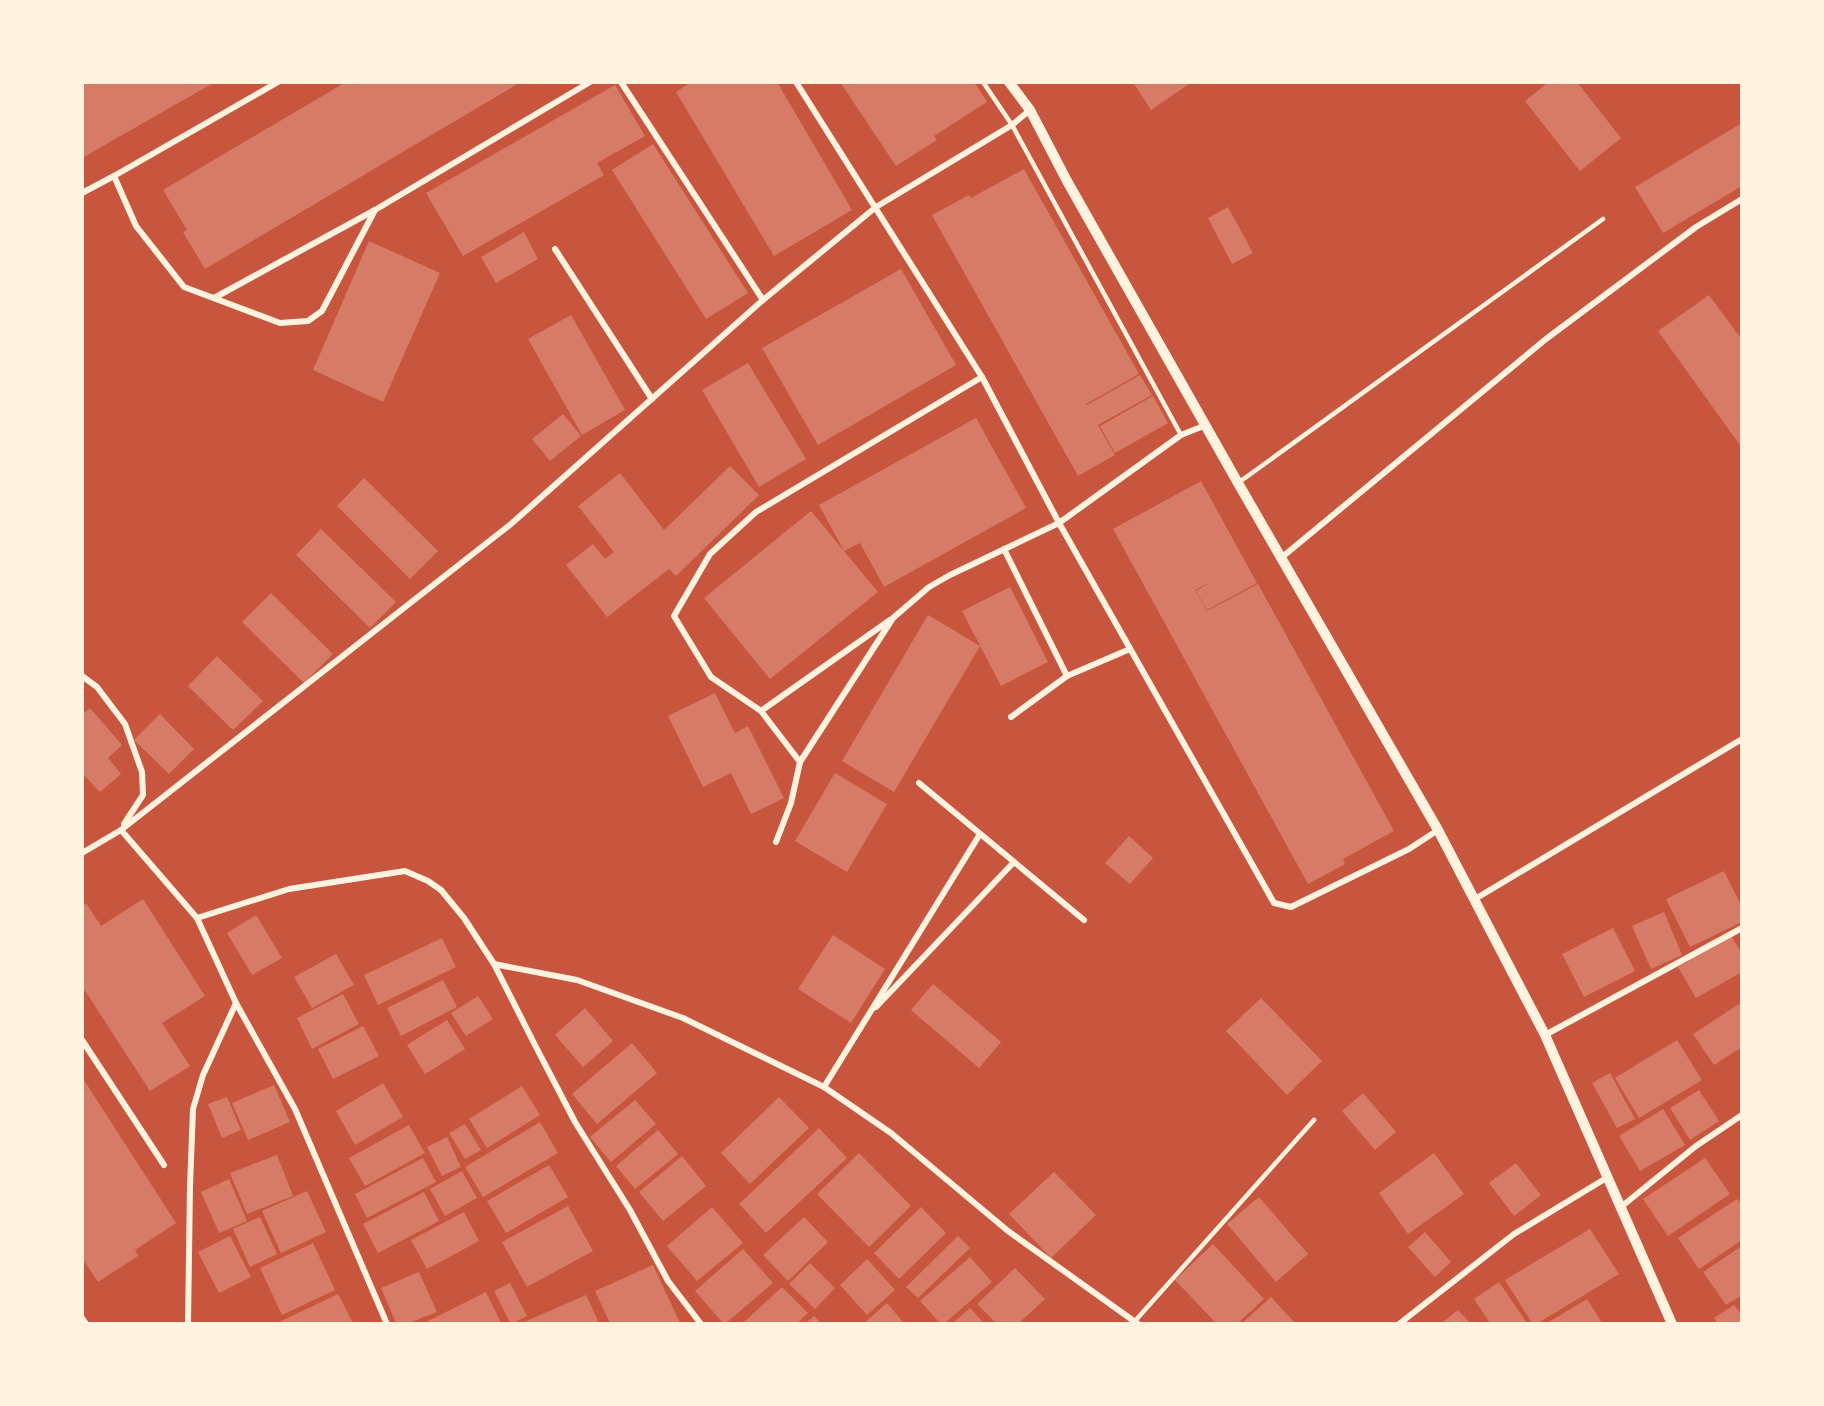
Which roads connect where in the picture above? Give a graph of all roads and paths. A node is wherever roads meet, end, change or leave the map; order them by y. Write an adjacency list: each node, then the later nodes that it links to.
1 (278, 82): 10 (street)
2 (590, 82): 14 (street)
3 (621, 82): 18 (street)
4 (796, 82): 13 (street)
5 (983, 82): 9 (lane)
6 (1023, 82): 7 (street)
7 (1010, 86): 8 (street)
8 (1030, 110): 9 (street); 21 (street)
9 (1012, 125): 13 (street); 22 (lane)
10 (114, 176): 11 (street); 17 (street)
11 (82, 193)
12 (1742, 199): 26 (street)
13 (876, 207): 18 (street); 19 (street)
14 (375, 210): 17 (street); 17 (street)
15 (1603, 219): 23 (lane)
16 (555, 249): 20 (street)
17 (214, 298)
18 (763, 300): 20 (street)
19 (982, 377): 24 (street); 31 (street)
20 (652, 399): 36 (street)
21 (1206, 426): 22 (street); 23 (street)
22 (1180, 435): 24 (street)
23 (1238, 483): 26 (street)
24 (1059, 523): 25 (street); 28 (street)
25 (1004, 549): 27 (street); 30 (street)
26 (1281, 558): 37 (street)
27 (893, 618): 31 (street); 34 (street)
28 (1130, 649): 30 (street); 37 (street)
29 (82, 676): 36 (street)
30 (1067, 676): 32 (street)
31 (761, 711): 34 (street)
32 (1011, 717)
33 (1742, 739): 42 (street)
34 (800, 762): 39 (street)
35 (919, 783): 38 (street)
36 (121, 830): 40 (street); 43 (street)
37 (1438, 830): 42 (street)
38 (980, 834): 41 (street); 48 (street)
39 (776, 842)
40 (82, 853)
41 (1014, 862): 44 (street); 48 (street)
42 (1475, 899): 49 (street)
43 (197, 918): 46 (street); 47 (street)
44 (1084, 920)
45 (1742, 928): 49 (street)
46 (494, 964): 51 (street); 62 (street)
47 (236, 1003): 60 (street); 61 (street)
48 (868, 1016): 51 (street)
49 (1545, 1035): 55 (street)
50 (82, 1040): 54 (street)
51 (824, 1087): 58 (street)
52 (1742, 1115): 56 (street)
53 (1314, 1120): 58 (lane)
54 (164, 1165)
55 (1608, 1177): 56 (street); 63 (street)
56 (1621, 1207): 64 (street)
57 (82, 1318): 59 (street)
58 (1136, 1322)
59 (86, 1323)
60 (188, 1323)
61 (387, 1323)
62 (701, 1323)
63 (1399, 1323)
64 (1672, 1323)

